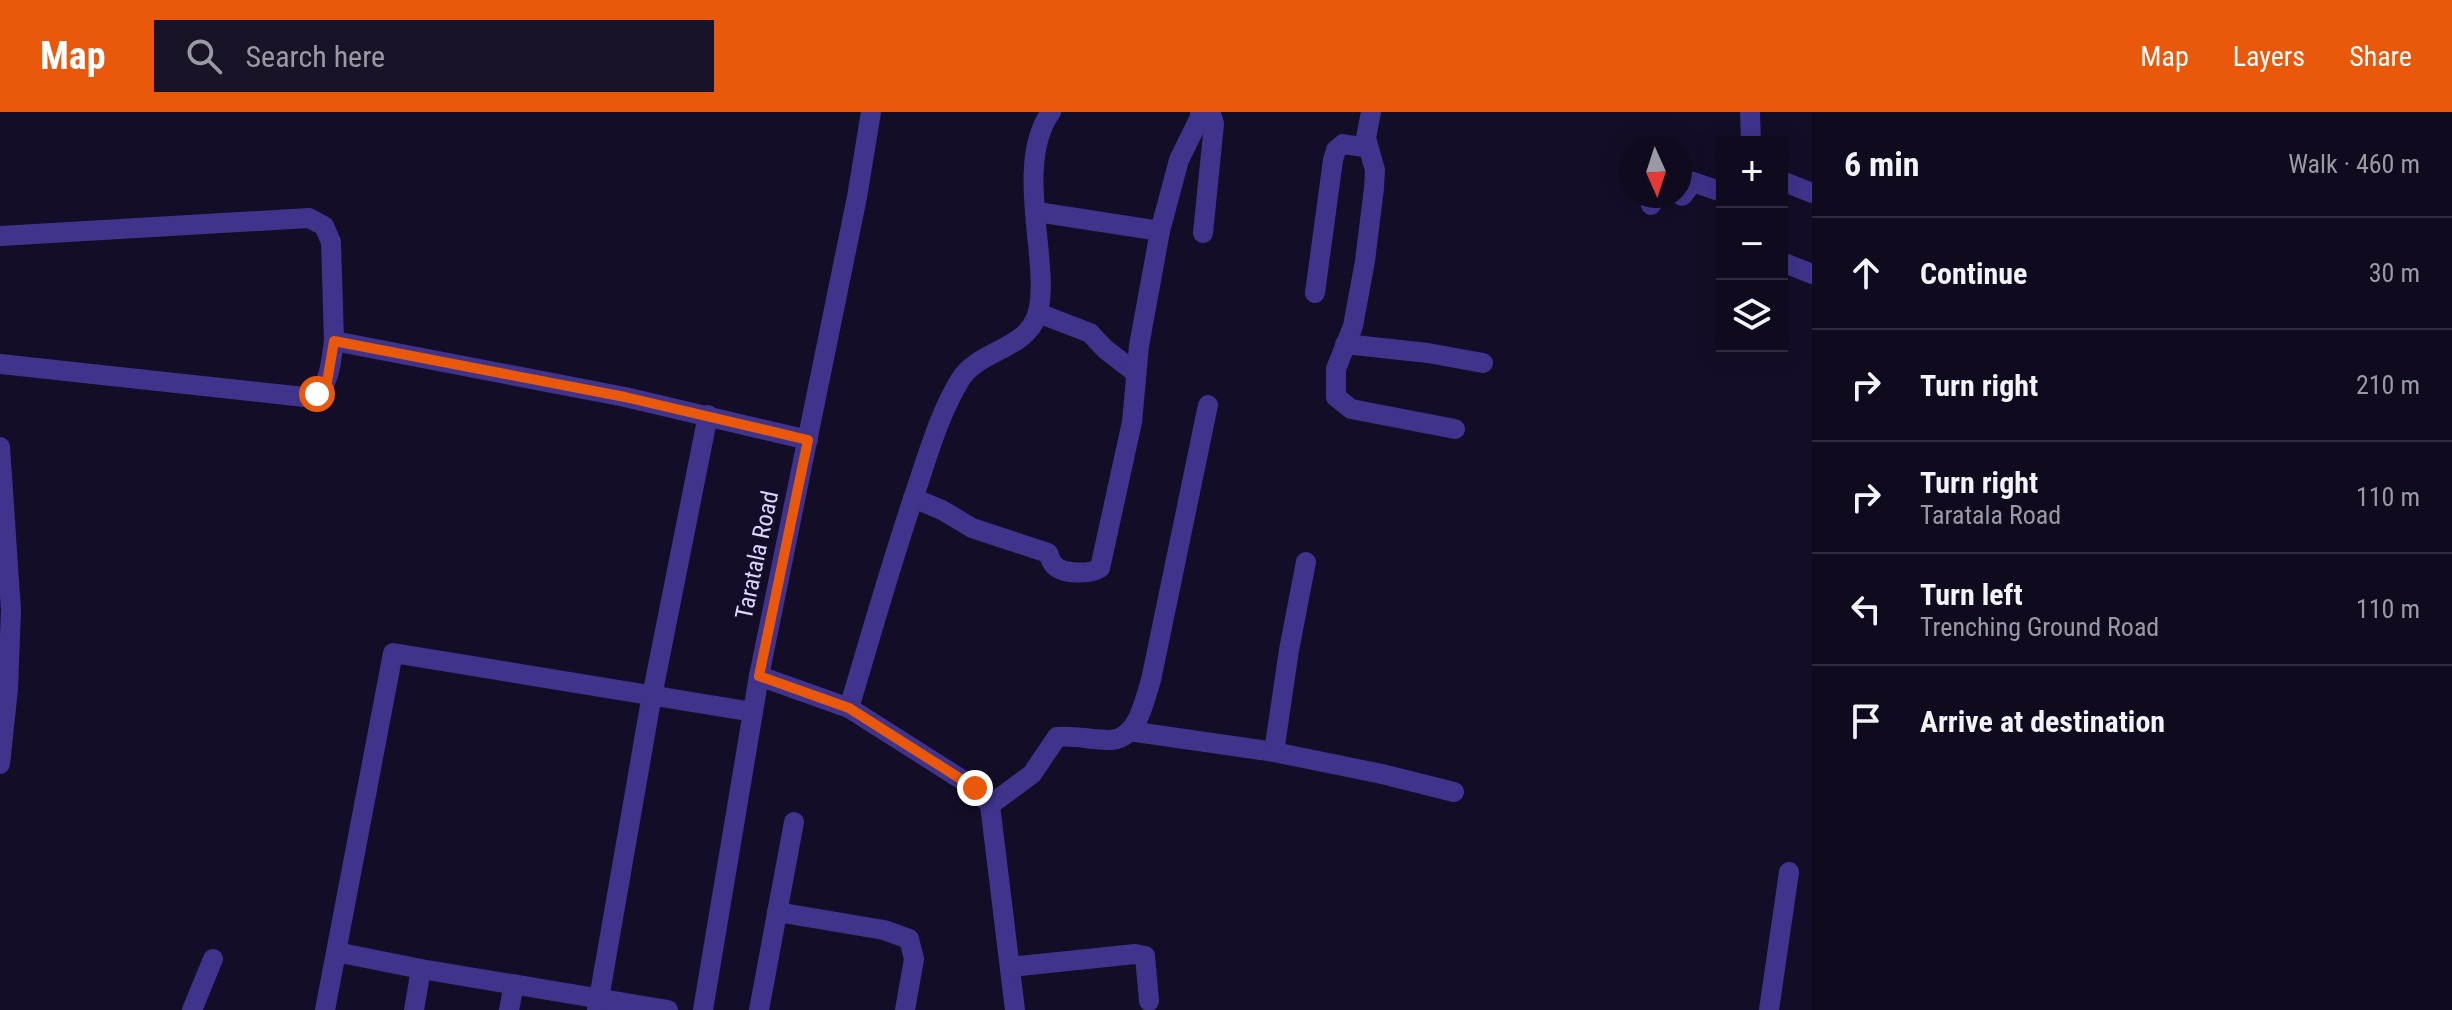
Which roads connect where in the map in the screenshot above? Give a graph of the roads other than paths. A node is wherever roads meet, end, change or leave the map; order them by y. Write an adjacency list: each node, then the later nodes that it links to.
1 (871, 112): 28 (street, Taratala Road)
2 (1051, 112): 12 (street)
3 (1201, 112): 13 (street); 14 (street)
4 (1371, 112): 7 (street)
5 (1750, 112): 6 (street)
6 (1751, 136)
7 (1368, 148): 18 (street); 21 (street)
8 (1692, 183): 10 (street)
9 (1788, 183): 11 (street)
10 (1716, 190)
11 (1812, 193)
12 (1037, 212): 13 (street); 19 (street)
13 (1160, 231): 24 (street)
14 (1203, 233)
15 (0, 236): 20 (street)
16 (1788, 264): 17 (street)
17 (1812, 274)
18 (1315, 293)
19 (1038, 313): 24 (street); 30 (street)
20 (334, 341): 23 (street); 26 (street)
21 (1345, 344): 22 (street); 27 (street)
22 (1483, 363)
23 (0, 364)
24 (1136, 373): 30 (street)
25 (1208, 405): 36 (street)
26 (708, 415): 28 (street); 33 (street)
27 (1455, 429)
28 (808, 440): 32 (street, Taratala Road)
29 (0, 447): 38 (street)
30 (913, 498): 34 (street)
31 (1306, 562): 37 (street)
32 (759, 676): 34 (street); 35 (street, Taratala Road)
33 (653, 694): 35 (street); 44 (street); 50 (street)
34 (849, 708): 40 (street)
35 (753, 712): 56 (street, Taratala Road)
36 (1129, 731): 37 (street); 40 (street)
37 (1274, 752): 39 (street)
38 (0, 764)
39 (1454, 792)
40 (990, 805): 46 (street)
41 (794, 822): 43 (street)
42 (1789, 872): 60 (street)
43 (777, 912): 57 (street); 58 (street)
44 (336, 952): 47 (street); 52 (street)
45 (213, 959): 51 (street)
46 (1010, 967): 49 (street); 59 (street)
47 (421, 969): 48 (street); 53 (street)
48 (514, 984): 50 (street); 54 (street)
49 (1149, 1001)
50 (598, 1004): 55 (street)
51 (192, 1010)
52 (325, 1010)
53 (414, 1010)
54 (509, 1010)
55 (668, 1010)
56 (703, 1010)
57 (759, 1010)
58 (905, 1010)
59 (1015, 1010)
60 (1769, 1010)

